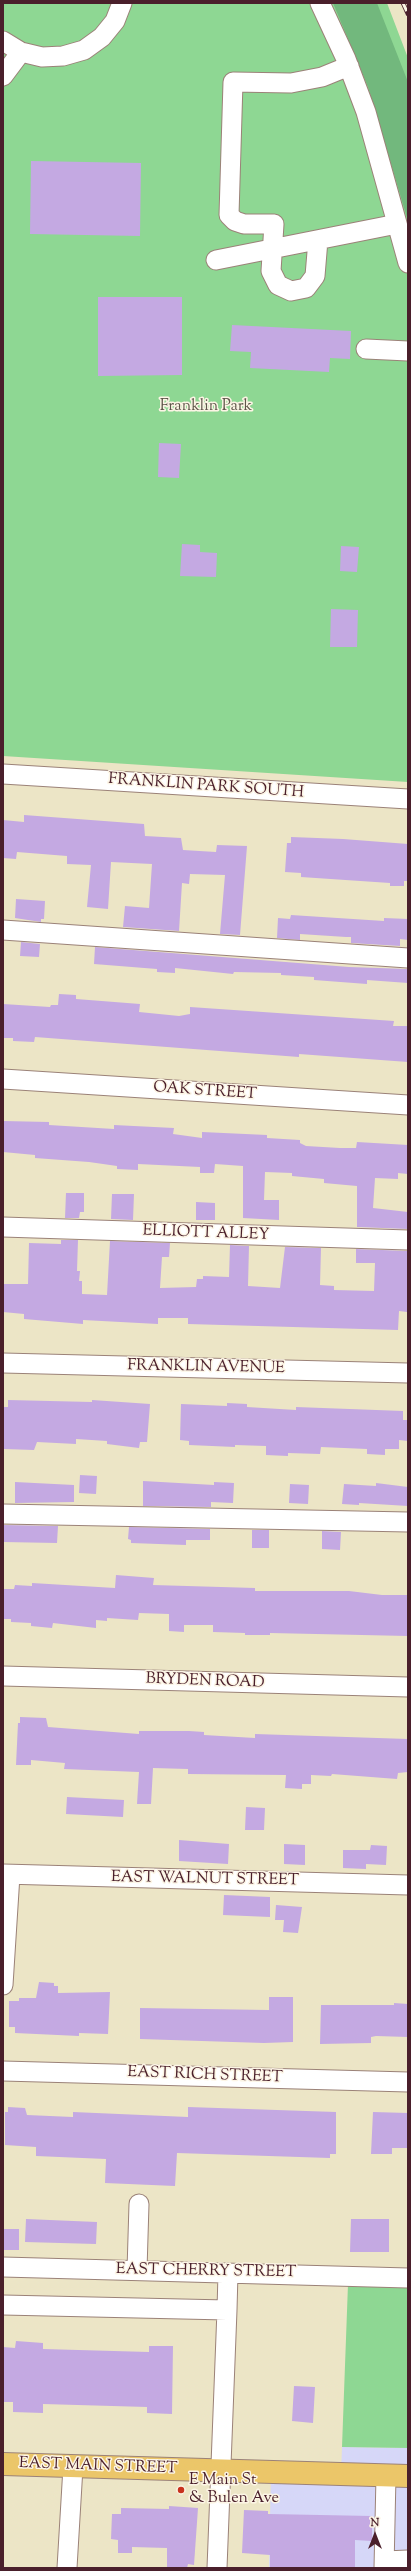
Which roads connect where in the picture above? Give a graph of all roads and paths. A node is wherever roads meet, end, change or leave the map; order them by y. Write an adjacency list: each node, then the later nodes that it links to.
1 (122, 3): 4 (street)
2 (320, 3): 5 (street)
3 (3, 41): 4 (street)
4 (21, 52): 6 (street)
5 (349, 66): 7 (street); 9 (street)
6 (3, 76)
7 (397, 224): 8 (street); 11 (street)
8 (318, 240): 9 (street); 9 (street)
9 (273, 249): 10 (street)
10 (216, 260)
11 (408, 262)
12 (366, 349): 13 (street)
13 (408, 351)
14 (3, 774): 15 (street, FRANKLIN PARK SOUTH)
15 (408, 800)
16 (3, 930): 17 (street)
17 (408, 958)
18 (3, 1079): 19 (street, OAK STREET)
19 (408, 1105)
20 (3, 1226): 21 (street, ELLIOTT ALLEY)
21 (408, 1240)
22 (3, 1363): 23 (street, FRANKLIN AVENUE)
23 (408, 1373)
24 (3, 1514): 25 (street)
25 (408, 1522)
26 (3, 1676): 27 (street, BRYDEN ROAD)
27 (408, 1687)
28 (7, 1875): 29 (street, EAST WALNUT STREET); 30 (street)
29 (408, 1885)
30 (3, 1985)
31 (3, 2071): 32 (street, EAST RICH STREET)
32 (408, 2082)
33 (139, 2204): 35 (street)
34 (3, 2267): 35 (street, EAST CHERRY STREET)
35 (137, 2270): 36 (street, EAST CHERRY STREET)
36 (228, 2273): 37 (street, EAST CHERRY STREET); 39 (street)
37 (408, 2278)
38 (3, 2305): 39 (street)
39 (227, 2310): 42 (street)
40 (3, 2464): 41 (main road, EAST MAIN STREET)
41 (73, 2466): 42 (main road, EAST MAIN STREET); 47 (street)
42 (222, 2471): 43 (main road, EAST MAIN STREET); 48 (street)
43 (386, 2476): 44 (main road, EAST MAIN STREET); 46 (street)
44 (408, 2476)
45 (408, 2560): 46 (street)
46 (385, 2564)
47 (68, 2568)
48 (216, 2568)

